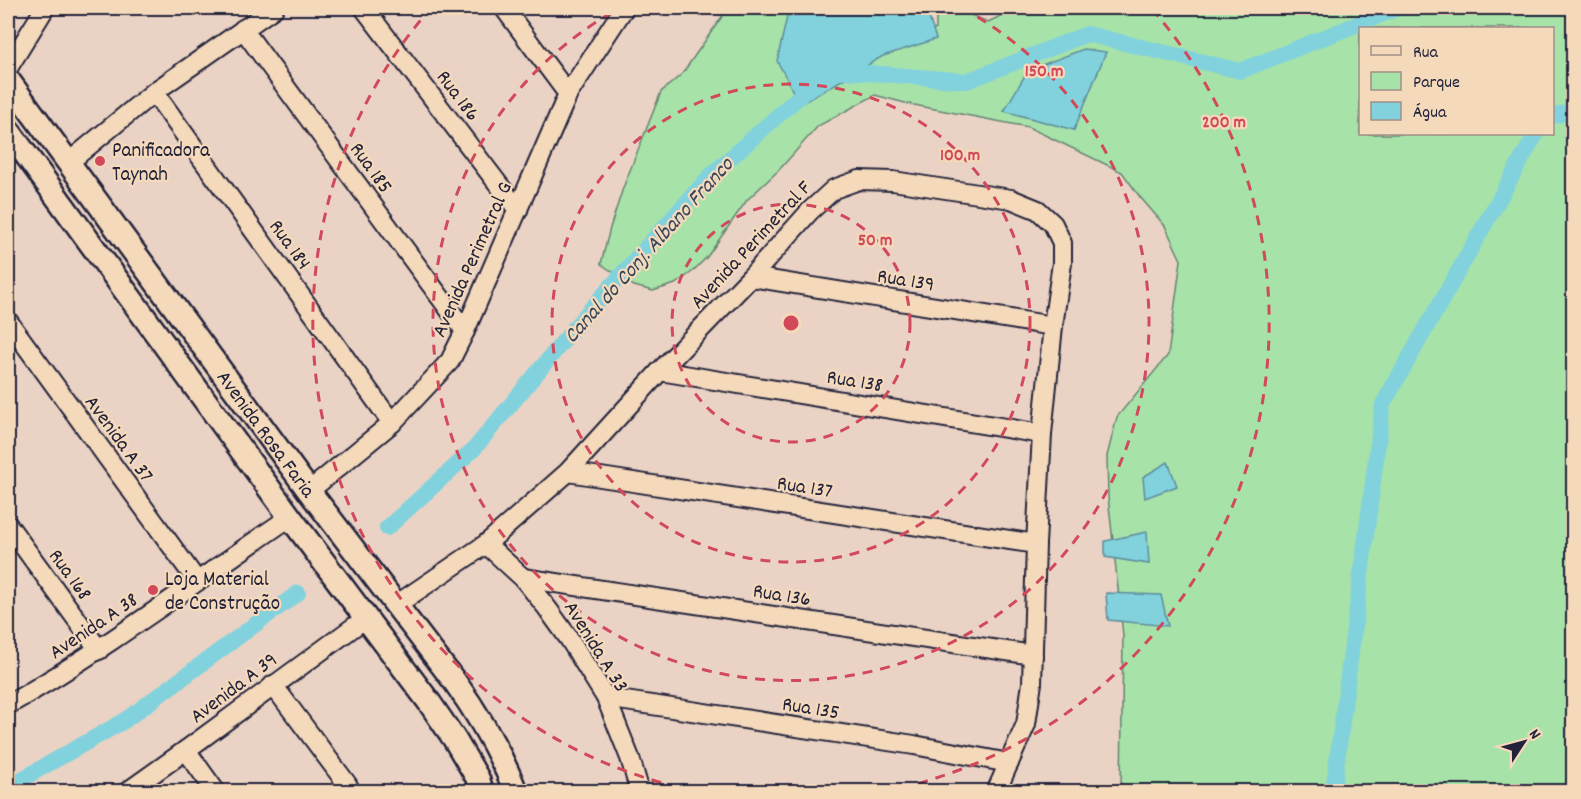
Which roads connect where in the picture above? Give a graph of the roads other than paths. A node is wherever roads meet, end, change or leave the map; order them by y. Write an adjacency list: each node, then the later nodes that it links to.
1 (45, 8): 7 (street)
2 (274, 8): 6 (street)
3 (364, 8): 13 (street, Rua 186)
4 (504, 8): 10 (street)
5 (624, 8): 10 (street, Avenida Perimetral G)
6 (243, 29): 9 (street); 19 (street, Rua 185)
7 (8, 68)
8 (8, 80): 12 (street, Avenida Rosa Faria)
9 (154, 92): 12 (street); 21 (street, Rua 184)
10 (568, 94): 13 (street, Avenida Perimetral G)
11 (8, 130): 15 (street, Avenida Rosa Faria)
12 (69, 162): 14 (street, Avenida Rosa Faria)
13 (518, 210): 19 (street, Avenida Perimetral G)
14 (116, 228): 15 (street); 24 (street, Avenida Rosa Faria)
15 (92, 244): 25 (street, Avenida Rosa Faria)
16 (751, 277): 18 (street, Rua 139); 18 (street, Avenida Perimetral F); 20 (street, Avenida Perimetral F)
17 (8, 321): 30 (street, Avenida A 37)
18 (1053, 326): 22 (street, Avenida Perimetral F)
19 (465, 331): 21 (street, Avenida Perimetral G)
20 (660, 371): 22 (street, Rua 138); 23 (street, Avenida Perimetral F)
21 (392, 423): 24 (street, Avenida Perimetral G)
22 (1042, 434): 28 (street, Avenida Perimetral F)
23 (568, 472): 27 (street, Avenida Perimetral F); 28 (street, Rua 137)
24 (309, 491): 31 (street, Avenida Rosa Faria)
25 (290, 517): 30 (street, Avenida A 38); 32 (street, Avenida Rosa Faria)
26 (8, 525): 33 (street, Rua 168)
27 (486, 544): 29 (street, Avenida A 33); 31 (street, Avenida Perimetral F)
28 (1036, 544): 34 (street, Avenida Perimetral F)
29 (523, 578): 34 (street, Rua 136); 37 (street, Avenida A 33)
30 (197, 581): 33 (street, Avenida A 38)
31 (396, 605): 35 (street, Avenida Rosa Faria)
32 (366, 618): 36 (street, Avenida A 39); 38 (street, Avenida Rosa Faria)
33 (99, 650): 39 (street, Avenida A 38)
34 (1033, 655): 41 (street, Avenida Perimetral F)
35 (455, 682): 38 (street); 46 (street, Avenida Rosa Faria)
36 (273, 685): 40 (street, Avenida A 39); 44 (street)
37 (606, 698): 41 (street, Rua 135); 47 (street, Avenida A 33)
38 (429, 702): 45 (street, Avenida Rosa Faria)
39 (8, 705)
40 (186, 750): 42 (street, Avenida A 39); 43 (street)
41 (1009, 763): 48 (street, Avenida Perimetral F)
42 (127, 792)
43 (216, 792)
44 (351, 792)
45 (482, 792)
46 (516, 792)
47 (640, 792)
48 (996, 792)

